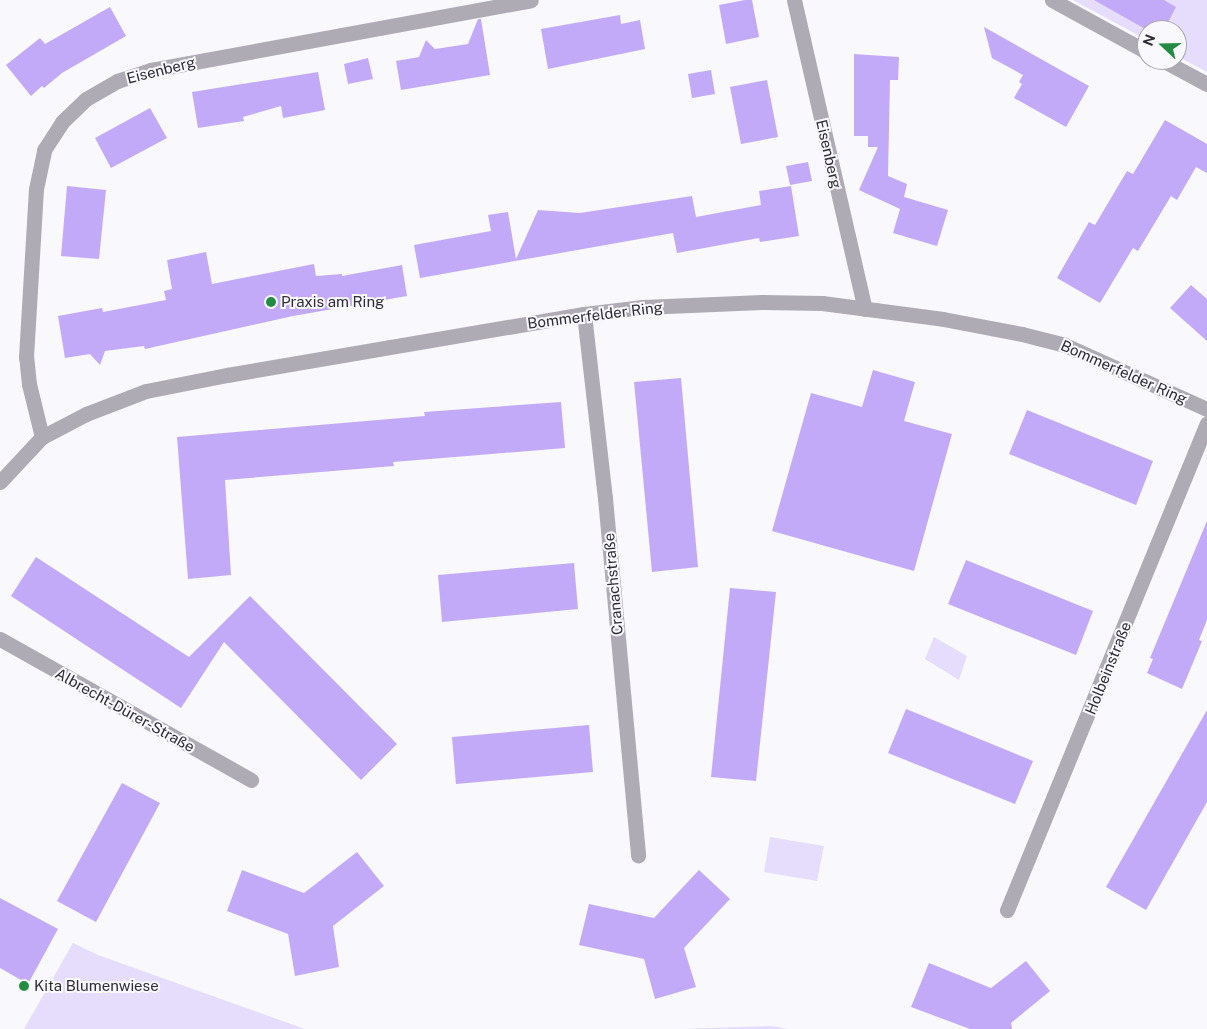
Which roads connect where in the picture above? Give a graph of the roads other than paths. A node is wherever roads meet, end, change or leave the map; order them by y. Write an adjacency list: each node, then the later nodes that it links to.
1 (531, 0): 11 (street, Eisenberg)
2 (794, 0): 7 (street, Eisenberg)
3 (1052, 0): 4 (street)
4 (1137, 47)
5 (1181, 70): 6 (street)
6 (1207, 84)
7 (865, 309): 8 (street, Bommerfelder Ring); 9 (street, Bommerfelder Ring)
8 (584, 314): 11 (street, Bommerfelder Ring); 15 (street, Cranachstraße)
9 (1207, 409)
10 (1207, 423): 16 (street, Holbeinstraße)
11 (42, 437): 12 (street, Bommerfelder Ring)
12 (0, 482)
13 (0, 639): 14 (street, Albrecht-Dürer-Straße)
14 (251, 780)
15 (638, 855)
16 (1007, 910)

